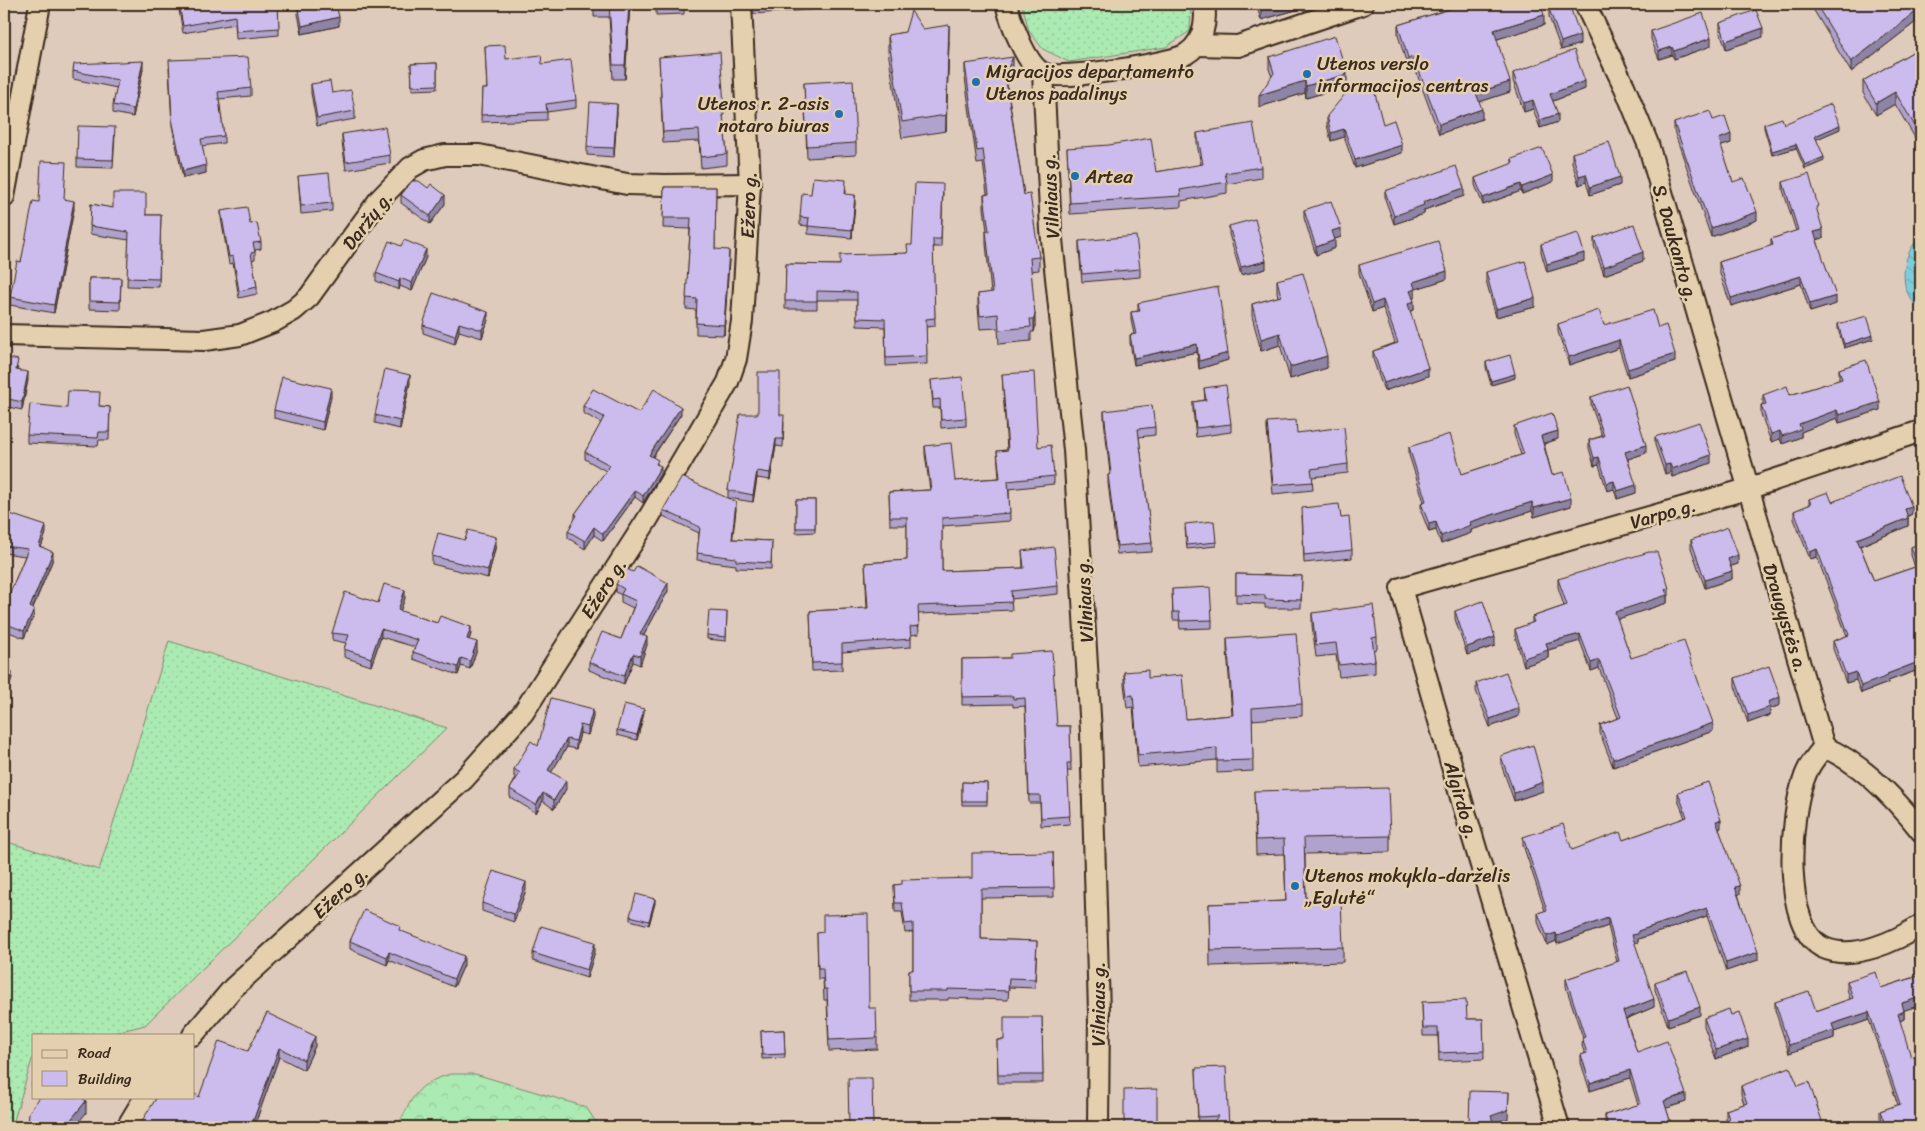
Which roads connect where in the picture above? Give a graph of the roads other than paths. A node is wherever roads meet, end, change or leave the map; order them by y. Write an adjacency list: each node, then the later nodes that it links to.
1 (40, 4): 10 (street)
2 (1006, 4): 8 (street)
3 (1204, 4): 7 (street)
4 (1363, 4): 7 (street)
5 (1585, 4): 13 (street, S. Daukanto g.)
6 (741, 10): 9 (street, Ežero g.)
7 (1196, 44): 8 (street)
8 (1043, 73): 21 (street, Vilniaus g.)
9 (750, 184): 11 (street, Daržų g.); 18 (street, Ežero g.)
10 (4, 197)
11 (4, 335)
12 (1921, 431): 13 (street, Varpo g.)
13 (1747, 489): 14 (street, Varpo g.); 15 (street, Draugystės a.)
14 (1401, 588): 22 (street, Algirdo g.)
15 (1824, 747): 16 (street); 17 (street)
16 (1921, 831)
17 (1921, 925)
18 (194, 1034)
19 (144, 1098): 20 (street)
20 (127, 1127)
21 (1098, 1127)
22 (1559, 1127)

